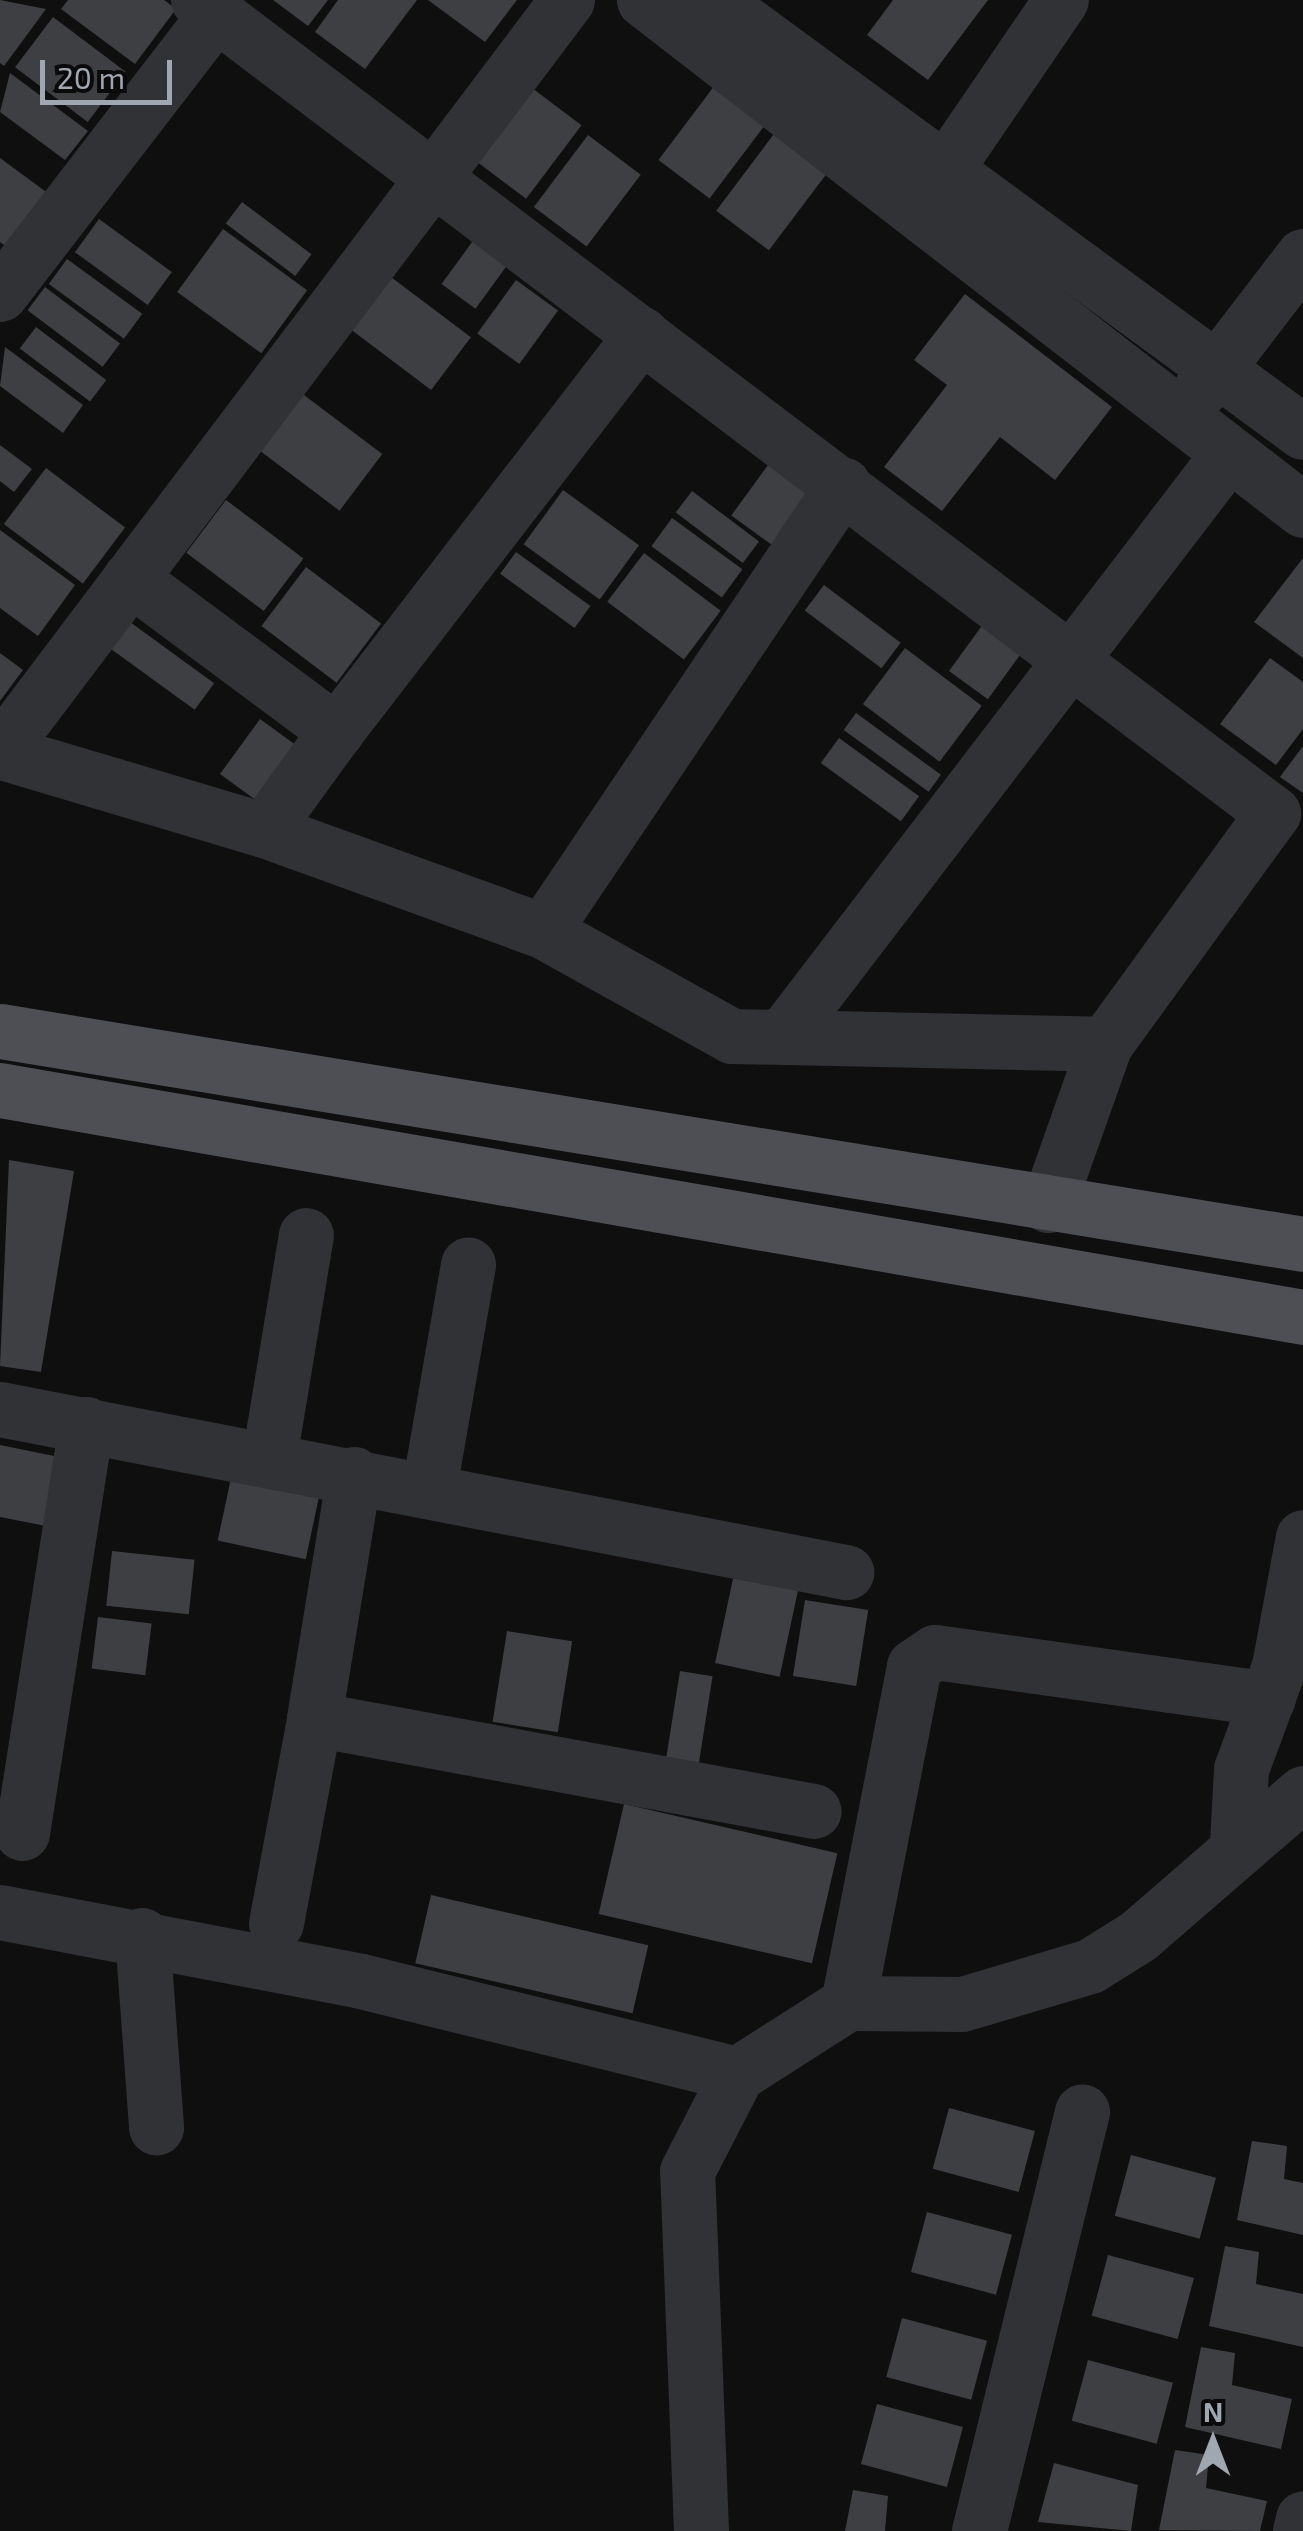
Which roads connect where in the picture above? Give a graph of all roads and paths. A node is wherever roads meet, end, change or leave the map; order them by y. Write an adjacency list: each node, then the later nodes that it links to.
1 (568, 0): 6 (street)
2 (644, 0): 7 (street)
3 (714, 0): 7 (street)
4 (1062, 0): 7 (street)
5 (207, 7): 6 (street); 9 (street)
6 (428, 174): 10 (street); 17 (street)
7 (932, 189): 11 (street); 13 (street)
8 (1303, 256): 11 (street)
9 (0, 294)
10 (642, 334): 15 (street); 19 (street)
11 (1218, 361): 12 (street); 13 (street)
12 (1298, 417): 14 (street)
13 (1184, 418): 14 (street)
14 (1243, 464): 16 (street); 18 (street)
15 (843, 486): 18 (street); 22 (street)
16 (1303, 510)
17 (130, 578): 19 (street); 20 (street)
18 (1071, 655): 24 (street); 25 (street)
19 (336, 731): 21 (street)
20 (1, 751): 21 (street)
21 (264, 830): 22 (street)
22 (542, 931): 24 (street)
23 (0, 1031): 27 (main road)
24 (786, 1032): 25 (street)
25 (1104, 1044): 27 (street)
26 (0, 1090): 31 (main road)
27 (1048, 1205): 29 (main road)
28 (306, 1235): 34 (street)
29 (1303, 1244)
30 (468, 1264): 36 (street)
31 (1303, 1317)
32 (0, 1409): 33 (street)
33 (86, 1424): 34 (street); 43 (street)
34 (269, 1458): 35 (street)
35 (354, 1474): 36 (street); 40 (street)
36 (429, 1488): 38 (street)
37 (1303, 1537): 39 (street)
38 (846, 1572)
39 (1268, 1700): 44 (street); 48 (street)
40 (314, 1718): 42 (street); 46 (street)
41 (1303, 1793): 44 (street)
42 (814, 1811)
43 (22, 1833)
44 (1236, 1843): 48 (street)
45 (0, 1912): 47 (street)
46 (276, 1923)
47 (142, 1936): 49 (street); 51 (street)
48 (848, 2003): 49 (street)
49 (737, 2074): 53 (street)
50 (1082, 2111): 54 (street)
51 (156, 2127)
52 (1303, 2518): 55 (street)
53 (701, 2531)
54 (979, 2531)
55 (1300, 2531)

